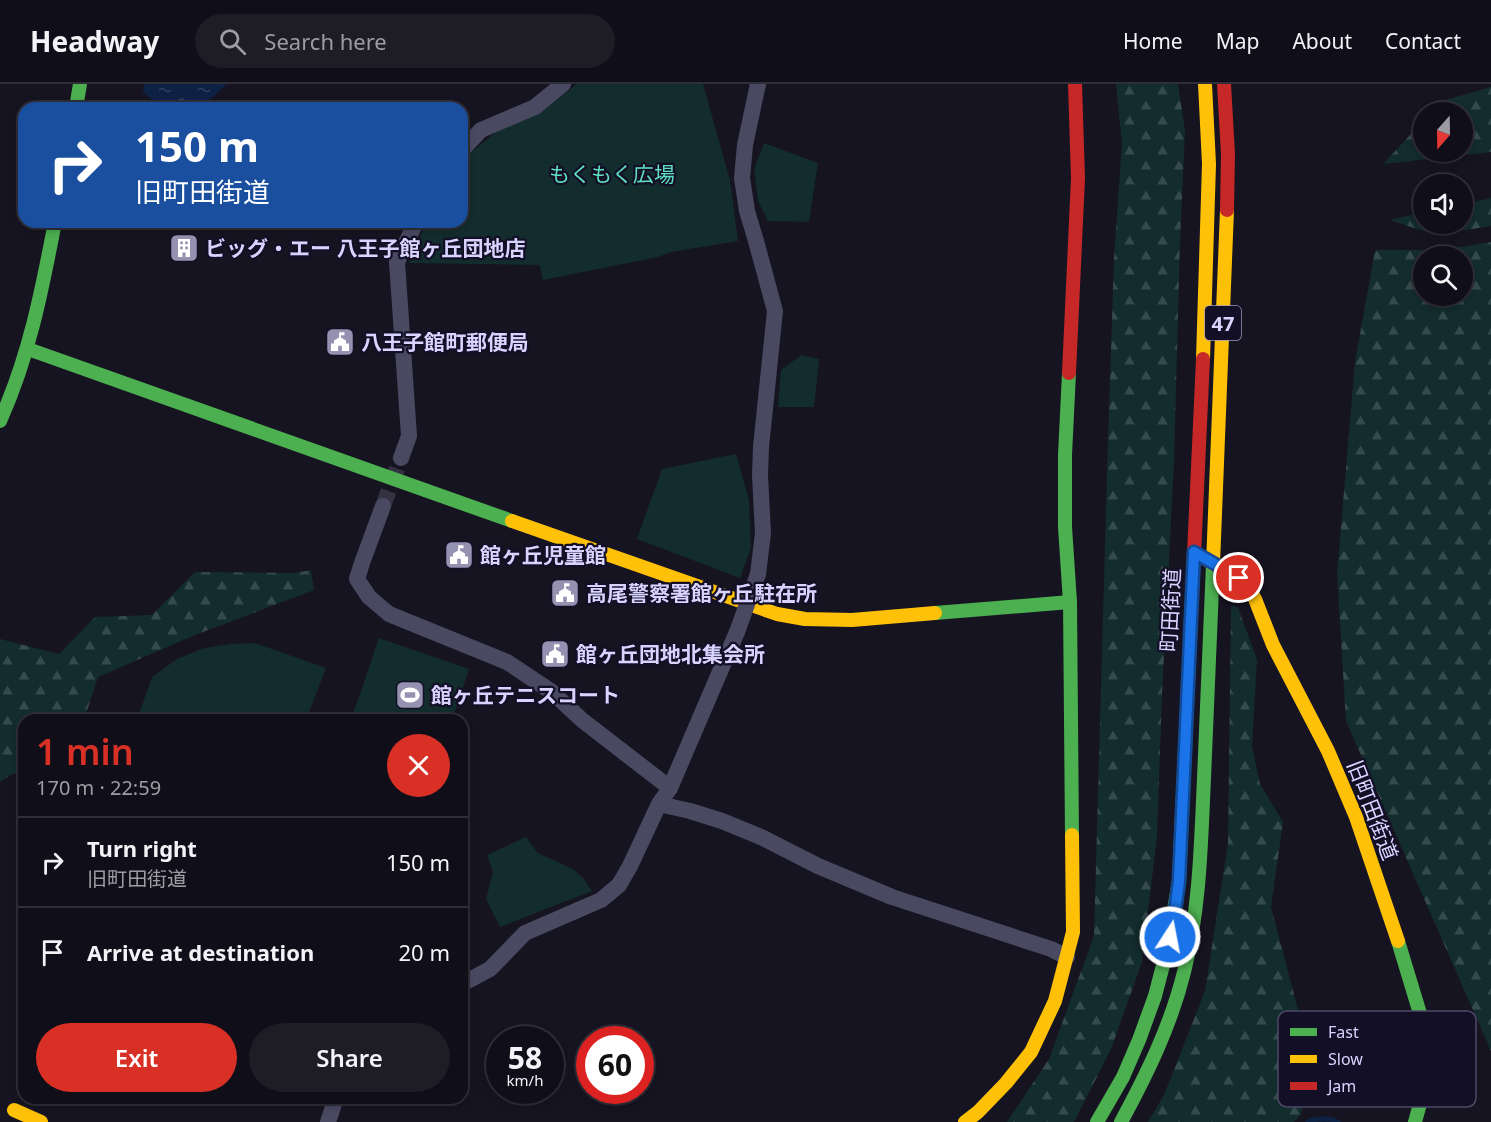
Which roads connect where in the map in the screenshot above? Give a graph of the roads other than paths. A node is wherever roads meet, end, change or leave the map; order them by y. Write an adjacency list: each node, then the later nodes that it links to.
1 (80, 84): 7 (street)
2 (563, 84): 8 (street)
3 (758, 84): 18 (street, bridge)
4 (1075, 84): 17 (street)
5 (1205, 84): 15 (street, 町田街道 / 47)
6 (1224, 84): 16 (street, 町田街道 / 47)
7 (77, 102)
8 (468, 144)
9 (54, 228): 11 (street)
10 (413, 228): 13 (street)
11 (28, 348): 12 (street); 17 (street)
12 (0, 421)
13 (401, 458)
14 (383, 506): 18 (street)
15 (1194, 552): 16 (street, 旧町田街道); 28 (street, 町田街道 / 47)
16 (1212, 562): 22 (street, 旧町田街道); 29 (street, 町田街道 / 47)
17 (1070, 602): 20 (street)
18 (670, 788): 19 (street)
19 (658, 804): 20 (street); 21 (street)
20 (1067, 957): 27 (street)
21 (468, 981)
22 (1420, 1011)
23 (334, 1104): 26 (street)
24 (14, 1110): 25 (street)
25 (41, 1122)
26 (328, 1122)
27 (965, 1122)
28 (1097, 1122)
29 (1121, 1122)

